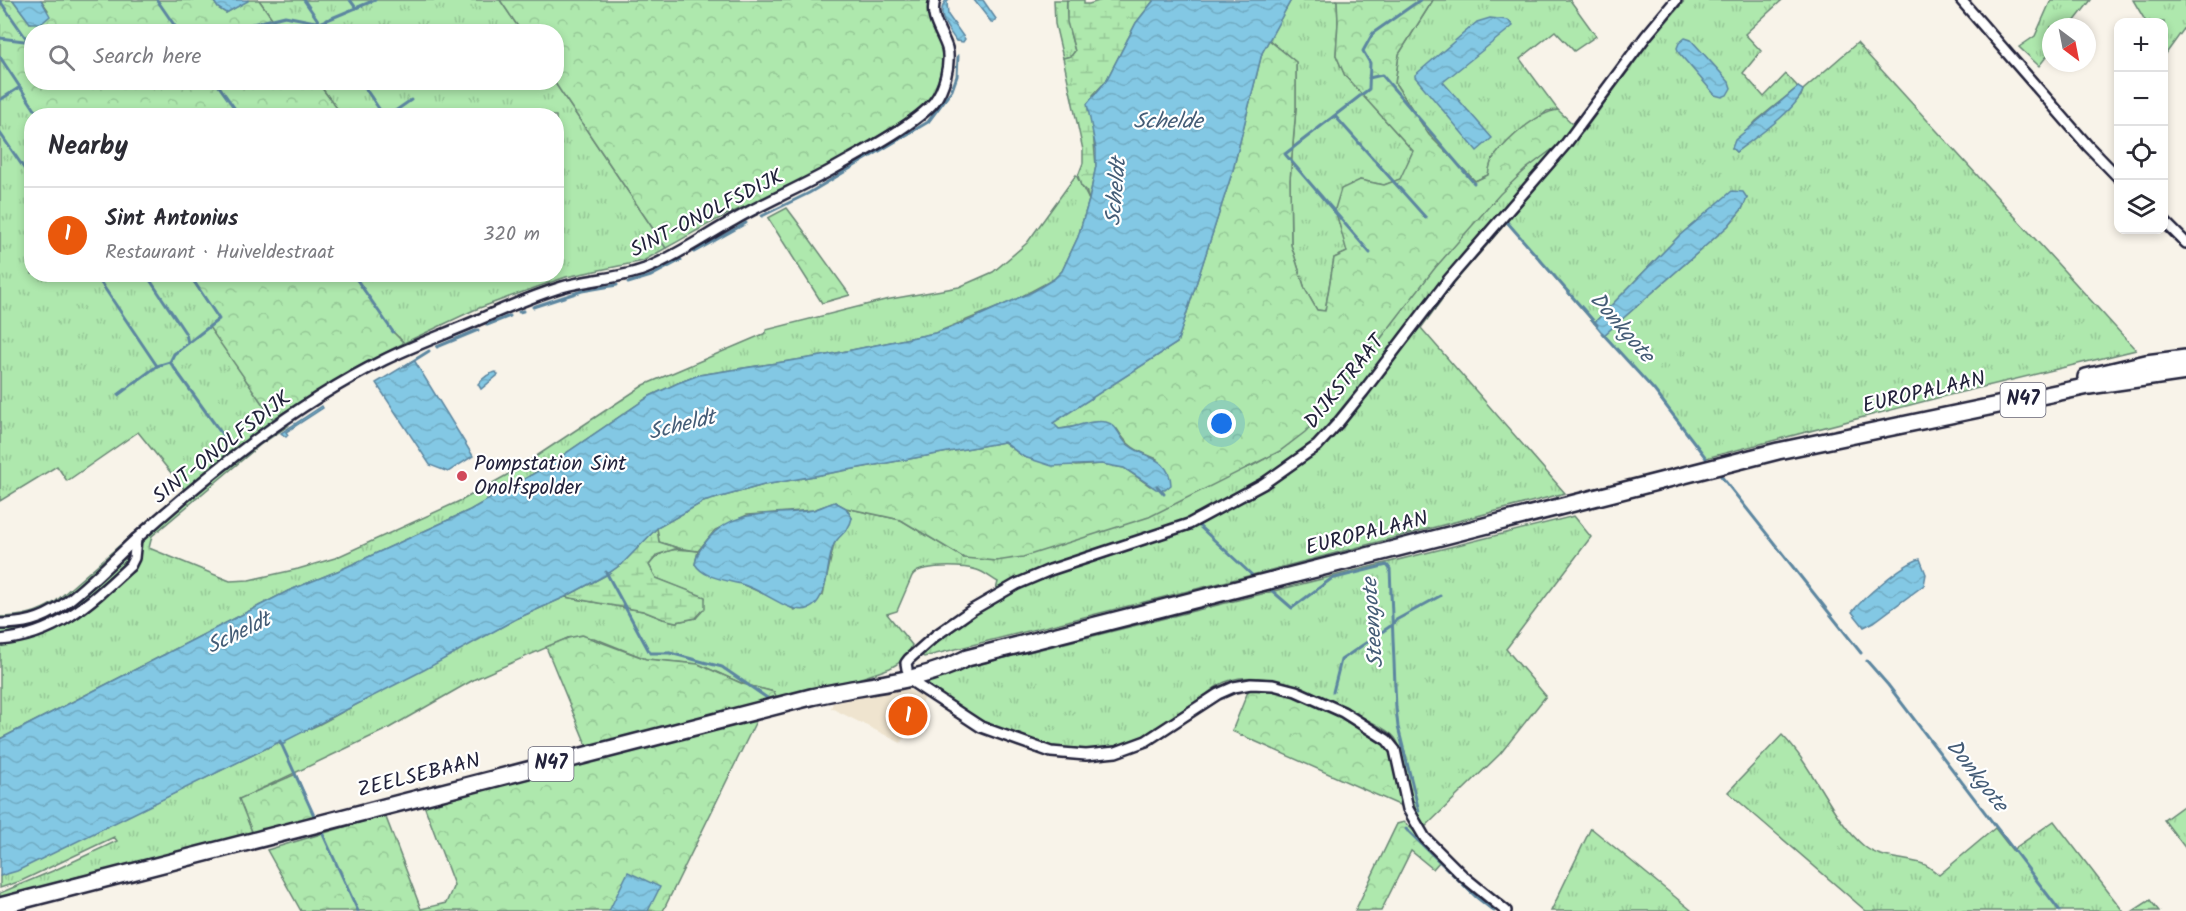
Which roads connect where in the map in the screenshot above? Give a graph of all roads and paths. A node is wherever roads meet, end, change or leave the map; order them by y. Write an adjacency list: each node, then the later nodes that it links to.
1 (935, 0): 10 (street, SINT-ONOLFSDIJK)
2 (1676, 0): 14 (street, DIJKSTRAAT)
3 (1961, 0): 4 (street)
4 (2114, 173)
5 (2168, 226): 6 (street)
6 (2186, 243)
7 (2186, 358): 9 (main road, EUROPALAAN / N47)
8 (2186, 372): 9 (main road, EUROPALAAN / N47)
9 (1778, 451): 13 (main road, EUROPALAAN / N47)
10 (136, 539): 11 (street, SINT-ONOLFSDIJK); 12 (street)
11 (0, 624)
12 (0, 640)
13 (967, 658): 14 (main road, ZEELSEBAAN / N47)
14 (908, 673): 15 (main road, ZEELSEBAAN / N47); 16 (street)
15 (0, 906)
16 (1506, 911)

